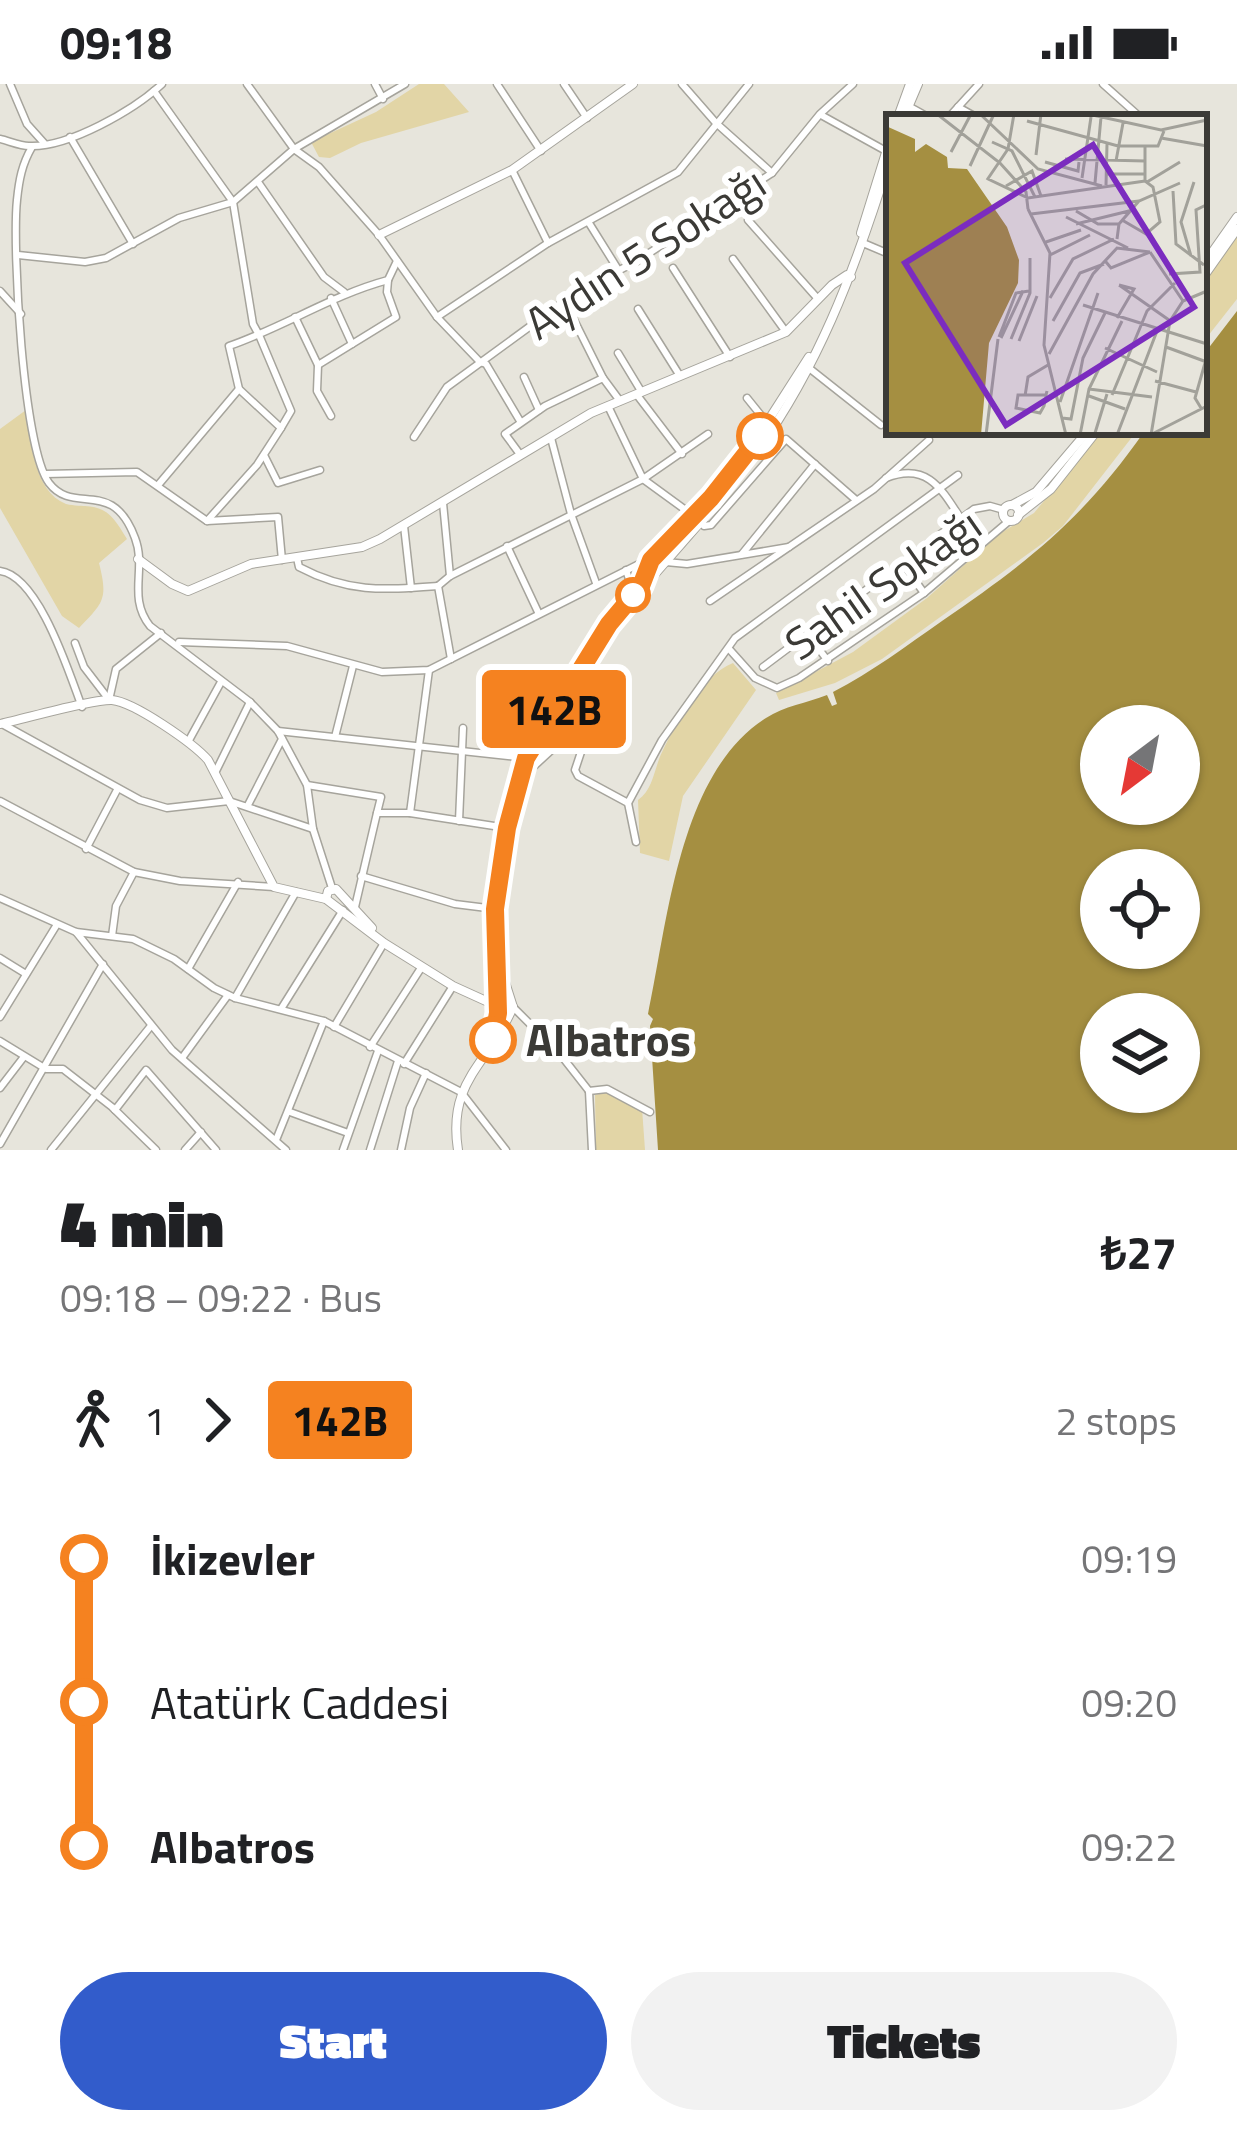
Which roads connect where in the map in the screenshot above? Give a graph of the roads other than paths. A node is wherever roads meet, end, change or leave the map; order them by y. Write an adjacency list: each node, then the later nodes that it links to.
1 (10, 84): 30 (street)
2 (162, 84): 15 (street)
3 (247, 84): 32 (street)
4 (375, 84): 16 (street)
5 (405, 84): 16 (street)
6 (497, 84): 34 (street)
7 (564, 84): 26 (street)
8 (633, 84): 26 (street)
9 (682, 84): 27 (street)
10 (749, 84): 27 (street)
11 (853, 84): 19 (street, Aydın 5 Sokağı)
12 (914, 84): 17 (street); 20 (street)
13 (979, 84): 18 (street)
14 (1103, 84): 25 (street)
15 (154, 92): 28 (street); 40 (street)
16 (383, 99): 32 (street)
17 (908, 106): 21 (street); 22 (street)
18 (958, 107): 23 (street); 24 (street)
19 (820, 114): 33 (street); 38 (street, Aydın 5 Sokağı)
20 (902, 114)
21 (903, 114)
22 (923, 114)
23 (952, 114)
24 (971, 114)
25 (1137, 114)
26 (586, 118): 34 (street)
27 (716, 123): 38 (street); 43 (street)
28 (70, 137): 30 (street); 47 (street)
29 (0, 139): 31 (street)
30 (44, 143): 31 (street)
31 (32, 147): 50 (street)
32 (294, 149): 39 (street); 45 (street)
33 (886, 150)
34 (541, 152): 37 (street)
35 (886, 157): 58 (street)
36 (886, 158): 46 (street)
37 (512, 170): 45 (street); 48 (street)
38 (772, 172): 55 (street, Aydın 5 Sokağı)
39 (258, 182): 40 (street); 60 (street)
40 (233, 202): 47 (street); 69 (street)
41 (1237, 217): 52 (street)
42 (748, 220): 62 (street)
43 (589, 223): 48 (street); 55 (street)
44 (1237, 229): 56 (street)
45 (379, 236): 53 (street)
46 (863, 243): 49 (street); 58 (street)
47 (133, 244): 50 (street)
48 (548, 244): 67 (street)
49 (886, 253)
50 (18, 255): 65 (street)
51 (733, 259): 68 (street)
52 (1207, 260)
53 (397, 262): 57 (street); 67 (street)
54 (673, 268): 72 (street)
55 (619, 271): 63 (street, Aydın 5 Sokağı)
56 (1207, 272)
57 (388, 280): 60 (street); 70 (street)
58 (847, 281): 62 (street); 75 (street); 87 (street)
59 (0, 291): 65 (street)
60 (344, 292): 61 (street)
61 (331, 298): 66 (street); 70 (street)
62 (818, 299): 68 (street)
63 (565, 302): 73 (street, Aydın 5 Sokağı); 78 (street)
64 (638, 309): 76 (street)
65 (21, 314): 101 (street)
66 (295, 317): 69 (street); 74 (street)
67 (437, 317): 73 (street)
68 (786, 332): 72 (street)
69 (259, 335): 79 (street); 89 (street)
70 (352, 344): 74 (street)
71 (618, 353): 80 (street)
72 (730, 357): 76 (street)
73 (480, 362): 86 (street); 94 (street, Aydın 5 Sokağı)
74 (318, 365): 85 (street)
75 (809, 368): 88 (street); 111 (street)
76 (680, 376): 80 (street)
77 (524, 377): 84 (street)
78 (603, 378): 82 (street); 84 (street)
79 (239, 389): 89 (street); 105 (street)
80 (639, 393): 82 (street); 97 (street)
81 (747, 398): 87 (street)
82 (620, 401): 83 (street)
83 (608, 406): 91 (street); 104 (street)
84 (539, 410): 86 (street)
85 (331, 416)
86 (520, 421): 96 (street)
87 (768, 424): 111 (street)
88 (881, 425)
89 (281, 428): 98 (street)
90 (708, 434): 97 (street)
91 (550, 435): 96 (street); 110 (street)
92 (1088, 435): 109 (street)
93 (1089, 435): 112 (street)
94 (413, 437)
95 (929, 440): 103 (street)
96 (519, 453): 108 (street)
97 (682, 454): 104 (street)
98 (264, 455): 100 (street); 114 (street)
99 (814, 464): 107 (street); 111 (street); 118 (street)
100 (320, 470)
101 (45, 474): 105 (street); 120 (street)
102 (958, 475): 106 (street)
103 (885, 478): 106 (street); 107 (street)
104 (643, 479): 110 (street); 111 (street)
105 (159, 484): 114 (street)
106 (941, 487): 113 (street); 138 (street)
107 (856, 500): 117 (street)
108 (443, 503): 115 (street); 126 (street)
109 (1008, 508): 112 (street); 113 (street, Sahil Sokağı)
110 (571, 514): 116 (street); 127 (street)
111 (697, 518): 121 (street)
112 (1014, 518): 131 (street)
113 (961, 519): 123 (street, Sahil Sokağı)
114 (207, 520): 122 (street)
115 (404, 525): 119 (street); 129 (street)
116 (507, 546): 126 (street); 133 (street)
117 (791, 547): 118 (street); 132 (street)
118 (742, 554): 121 (street)
119 (298, 558): 122 (street); 129 (street)
120 (138, 559): 122 (street); 134 (street)
121 (659, 559): 125 (street); 130 (street)
122 (281, 560)
123 (903, 564): 131 (street); 135 (street, Sahil Sokağı)
124 (0, 571): 149 (street)
125 (628, 574): 127 (street); 130 (street)
126 (450, 576): 128 (street)
127 (596, 584): 133 (street)
128 (438, 586): 129 (street); 139 (street)
129 (411, 588)
130 (638, 590): 157 (street)
131 (924, 593): 140 (street)
132 (710, 602)
133 (538, 612): 139 (street)
134 (161, 633): 136 (street); 147 (street)
135 (809, 636): 140 (street); 143 (street, Sahil Sokağı)
136 (175, 642): 141 (street); 145 (street)
137 (75, 643): 147 (street)
138 (730, 650): 142 (street); 166 (street)
139 (451, 659): 144 (street)
140 (828, 661): 146 (street)
141 (352, 666): 144 (street); 153 (street)
142 (745, 667): 143 (street); 146 (street)
143 (763, 667): 146 (street)
144 (429, 670): 155 (street)
145 (222, 681): 148 (street); 154 (street)
146 (768, 682)
147 (109, 700): 149 (street); 154 (street)
148 (250, 702): 152 (street); 160 (street)
149 (82, 707): 150 (street)
150 (0, 724): 163 (street)
151 (464, 728): 156 (street)
152 (280, 735): 153 (street); 162 (street); 167 (street)
153 (335, 737): 155 (street)
154 (188, 742): 160 (street)
155 (419, 745): 156 (street); 169 (street)
156 (461, 750): 157 (street); 170 (street)
157 (527, 755): 158 (street); 159 (street); 161 (street)
158 (548, 756): 159 (street); 166 (street)
159 (532, 767): 161 (street)
160 (216, 771): 165 (street)
161 (517, 782): 171 (street)
162 (308, 784): 168 (street); 172 (street)
163 (117, 790): 165 (street); 174 (street)
164 (0, 801): 174 (street)
165 (229, 802): 167 (street); 178 (street)
166 (628, 803): 173 (street)
167 (248, 806): 172 (street)
168 (377, 813): 169 (street); 176 (street)
169 (410, 813): 170 (street)
170 (459, 821): 171 (street)
171 (507, 828): 184 (street)
172 (313, 829): 179 (street)
173 (636, 842)
174 (86, 849): 175 (street)
175 (134, 872): 177 (street); 187 (street)
176 (361, 876): 183 (street); 184 (street)
177 (238, 882): 178 (street); 193 (street)
178 (274, 887): 180 (street)
179 (332, 888): 182 (street); 183 (street)
180 (296, 892): 182 (street); 199 (street)
181 (0, 898): 185 (street)
182 (326, 899): 183 (street)
183 (345, 909): 188 (street); 202 (street)
184 (495, 909): 189 (street)
185 (56, 926): 186 (street); 194 (street)
186 (76, 932): 187 (street); 191 (street)
187 (112, 936): 193 (street)
188 (384, 943): 192 (street); 206 (street)
189 (496, 950): 196 (street); 197 (street)
190 (0, 958): 194 (street)
191 (103, 964): 205 (street); 213 (street)
192 (421, 968): 195 (street); 209 (street)
193 (188, 969): 199 (street)
194 (26, 974): 203 (street)
195 (453, 986): 198 (street); 212 (street)
196 (495, 990): 197 (street); 198 (street); 200 (street)
197 (509, 990): 201 (street)
198 (466, 991): 200 (street)
199 (232, 996): 202 (street); 211 (street)
200 (496, 1006): 201 (street); 208 (street)
201 (513, 1007): 208 (street); 216 (street)
202 (280, 1010): 204 (street)
203 (0, 1017)
204 (324, 1021): 206 (street); 220 (street)
205 (150, 1027): 211 (street); 218 (street)
206 (334, 1027): 209 (street)
207 (0, 1041): 210 (street)
208 (493, 1042): 217 (street)
209 (374, 1049): 212 (street); 223 (street)
210 (24, 1057): 213 (street); 215 (street)
211 (182, 1058): 224 (street)
212 (401, 1063): 214 (street); 232 (street)
213 (46, 1069): 218 (street); 225 (street)
214 (426, 1073): 217 (street); 233 (street)
215 (0, 1088)
216 (590, 1091): 221 (street); 236 (street)
217 (461, 1092): 234 (street); 235 (street)
218 (95, 1094): 219 (street); 226 (street)
219 (115, 1110): 222 (street); 227 (street)
220 (290, 1112): 223 (street); 224 (street)
221 (650, 1112)
222 (201, 1132): 228 (street); 229 (street)
223 (348, 1133): 231 (street)
224 (276, 1140): 230 (street)
225 (0, 1144)
226 (51, 1150)
227 (156, 1150)
228 (185, 1150)
229 (216, 1150)
230 (286, 1150)
231 (343, 1150)
232 (370, 1150)
233 (401, 1150)
234 (458, 1150)
235 (506, 1150)
236 (592, 1150)

